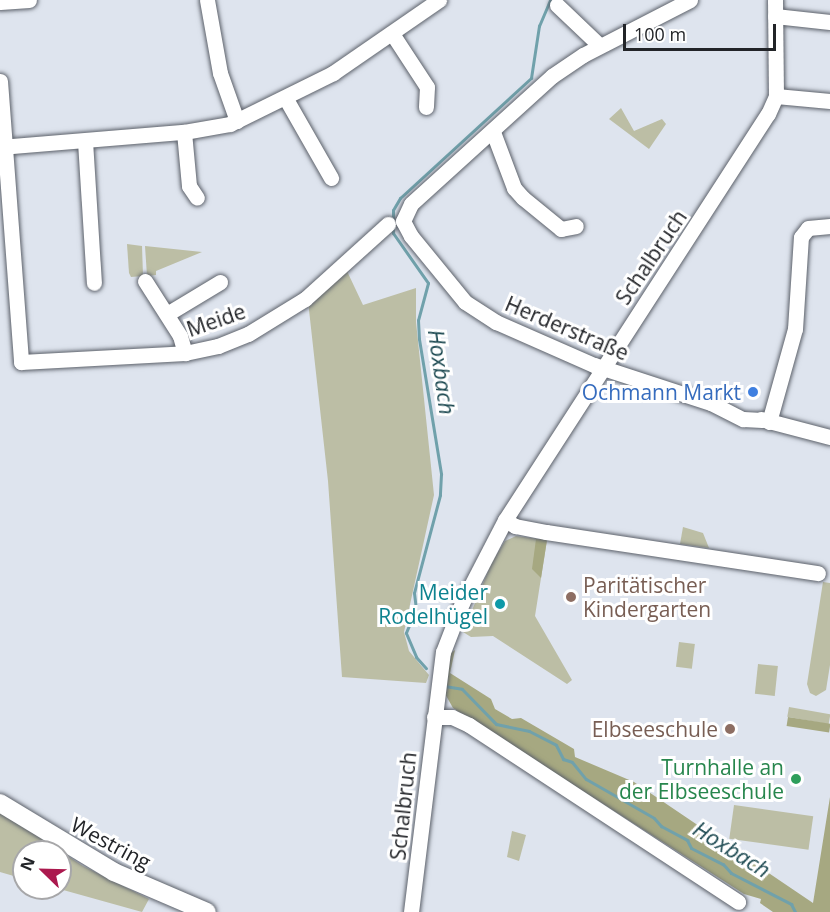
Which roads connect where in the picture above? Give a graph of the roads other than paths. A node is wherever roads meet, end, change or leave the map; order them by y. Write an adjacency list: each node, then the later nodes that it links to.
1 (29, 0): 6 (street)
2 (207, 0): 17 (street)
3 (439, 0): 10 (street)
4 (690, 0): 11 (street)
5 (775, 0): 8 (street)
6 (0, 2)
7 (557, 5): 11 (street)
8 (775, 16): 9 (street); 13 (street)
9 (830, 22)
10 (393, 35): 14 (street); 16 (street)
11 (600, 46): 19 (street)
12 (0, 81): 21 (street)
13 (776, 96): 15 (street); 32 (street, Schalbruch)
14 (286, 99): 17 (street); 22 (street)
15 (830, 101)
16 (426, 107)
17 (237, 121): 18 (street)
18 (184, 132): 20 (street); 23 (street)
19 (493, 132): 25 (street); 32 (street, Herderstraße)
20 (85, 141): 21 (street); 29 (street)
21 (2, 147): 31 (street, Meide)
22 (331, 178)
23 (197, 198)
24 (388, 224): 31 (street, Meide)
25 (576, 226)
26 (830, 226): 33 (street)
27 (145, 281): 30 (street)
28 (220, 282): 30 (street)
29 (93, 283)
30 (167, 314): 31 (street)
31 (185, 353)
32 (604, 369): 33 (street, Herderstraße); 35 (street, Schalbruch)
33 (765, 421): 34 (street, Herderstraße)
34 (830, 437)
35 (505, 520): 36 (street); 37 (street, Schalbruch)
36 (818, 573)
37 (438, 718): 39 (street); 40 (street, Schalbruch)
38 (0, 803): 41 (main road, Westring)
39 (738, 902)
40 (413, 908)
41 (207, 912)

